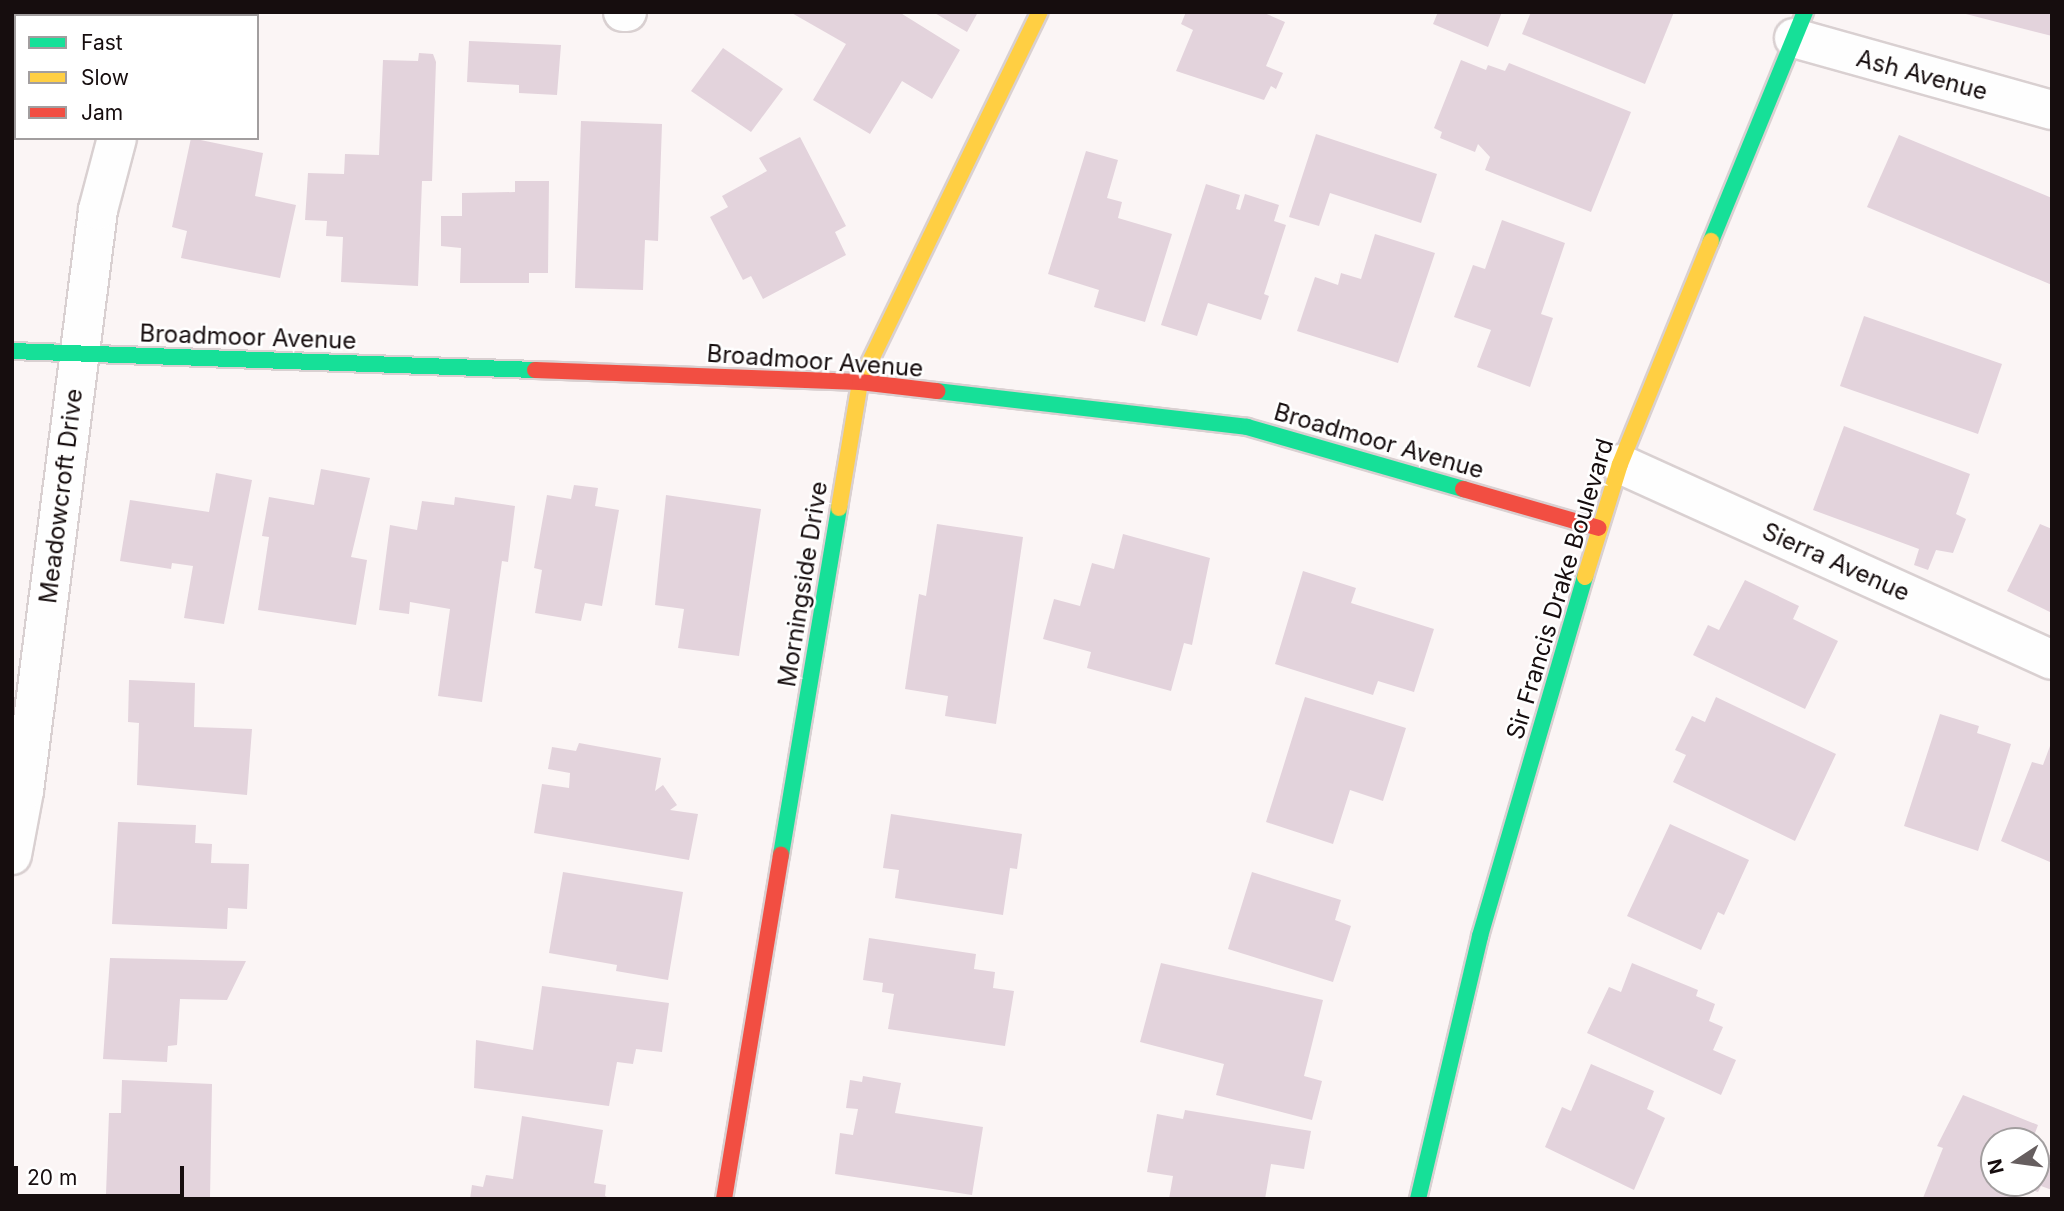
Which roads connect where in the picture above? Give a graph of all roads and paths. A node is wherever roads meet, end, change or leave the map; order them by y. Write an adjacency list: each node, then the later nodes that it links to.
1 (1040, 12): 7 (street, Morningside Drive)
2 (1799, 25): 3 (street, Ash Avenue); 8 (street, Sir Francis Drake Boulevard)
3 (2052, 110)
4 (116, 140): 6 (street, Meadowcroft Drive)
5 (12, 351): 6 (street, Broadmoor Avenue)
6 (79, 353): 7 (street, Broadmoor Avenue); 11 (street, Meadowcroft Drive)
7 (860, 383): 9 (street, Broadmoor Avenue); 12 (street, Morningside Drive)
8 (1620, 464): 9 (street, Sir Francis Drake Boulevard); 10 (street, Sierra Avenue)
9 (1599, 527): 13 (street, Sir Francis Drake Boulevard)
10 (2052, 660)
11 (12, 855)
12 (724, 1199)
13 (1418, 1199)

